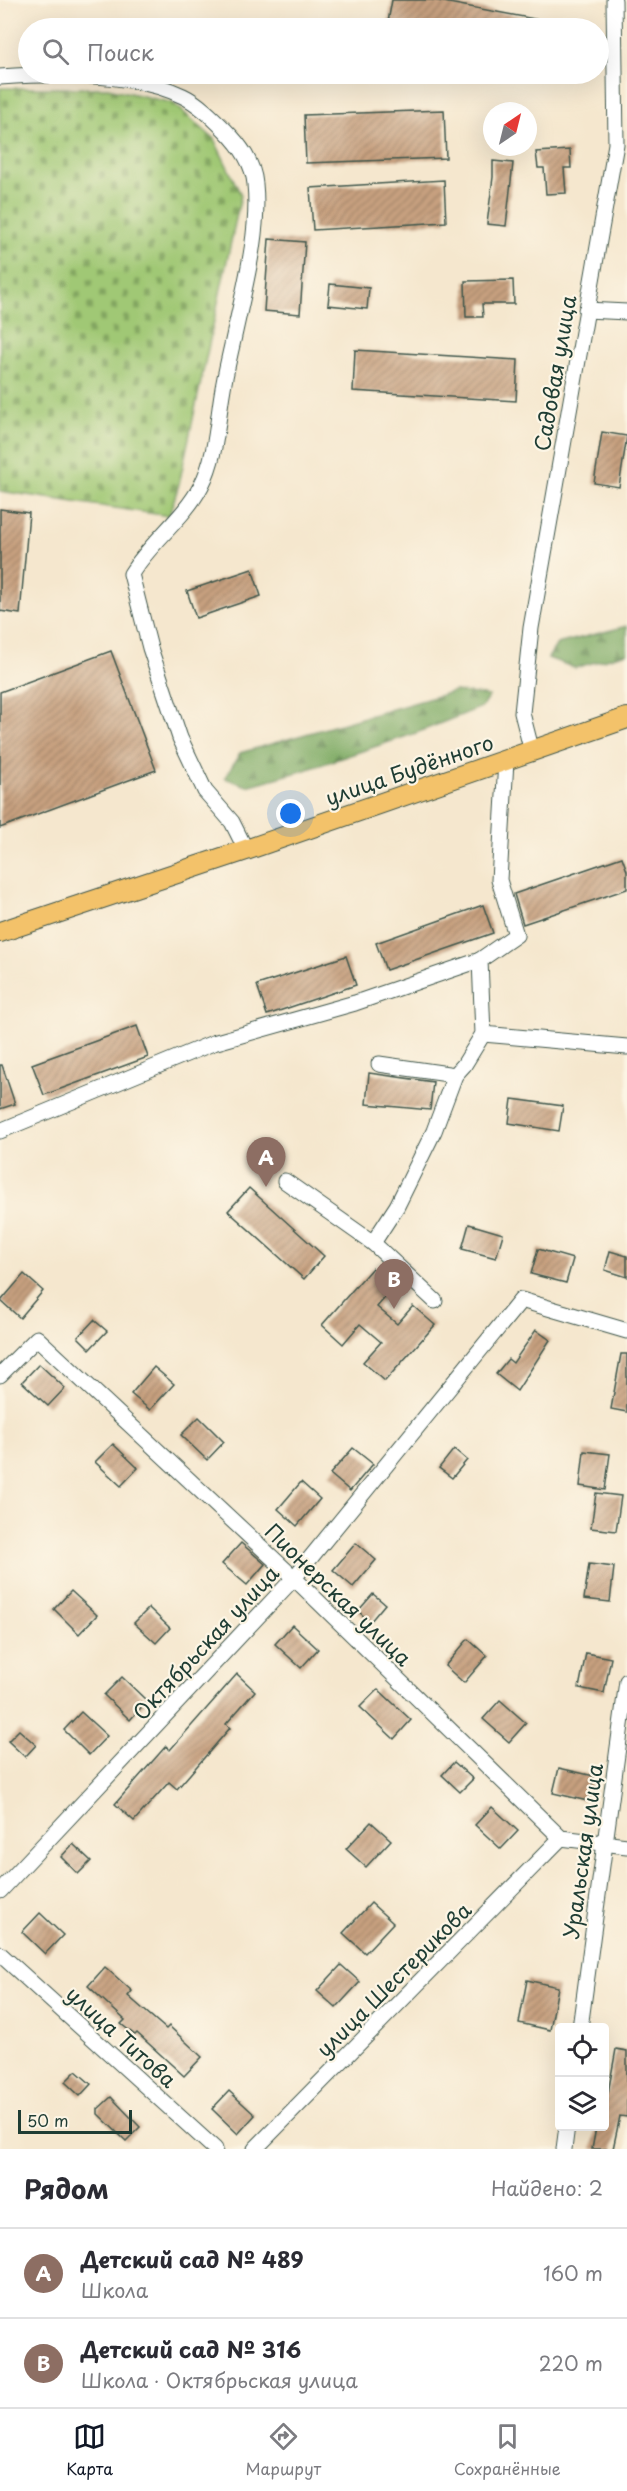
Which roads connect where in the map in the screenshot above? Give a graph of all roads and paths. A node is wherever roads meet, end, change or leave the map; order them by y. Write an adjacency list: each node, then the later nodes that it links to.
1 (614, 0): 4 (street, Садовая улица)
2 (18, 76): 3 (street)
3 (0, 77)
4 (621, 77): 6 (street, Садовая улица)
5 (150, 84): 11 (street)
6 (586, 310): 7 (street); 9 (street, Садовая улица)
7 (627, 312)
8 (627, 718): 9 (main road, улица Будённого)
9 (532, 752): 10 (main road, улица Будённого)
10 (506, 761): 11 (main road, улица Будённого); 13 (street)
11 (246, 850): 12 (main road, улица Будённого)
12 (0, 932)
13 (480, 960): 14 (street); 18 (street)
14 (483, 1034): 15 (street); 17 (street)
15 (627, 1047)
16 (379, 1064): 17 (street)
17 (455, 1076): 20 (street)
18 (0, 1131)
19 (285, 1181): 20 (street)
20 (373, 1243): 21 (street)
21 (435, 1301)
22 (627, 1331): 24 (street, Октябрьская улица)
23 (0, 1375): 24 (street, Пионерская улица)
24 (294, 1578): 26 (street, Пионерская улица); 29 (street, Октябрьская улица)
25 (627, 1681): 27 (street, Уральская улица)
26 (561, 1838): 27 (street); 34 (street, улица Шестерикова)
27 (604, 1842): 28 (street); 31 (street, Уральская улица)
28 (627, 1846)
29 (0, 1891)
30 (0, 1954): 33 (street, улица Титова)
31 (581, 2023)
32 (566, 2131): 35 (street)
33 (215, 2149)
34 (255, 2149)
35 (564, 2149)

